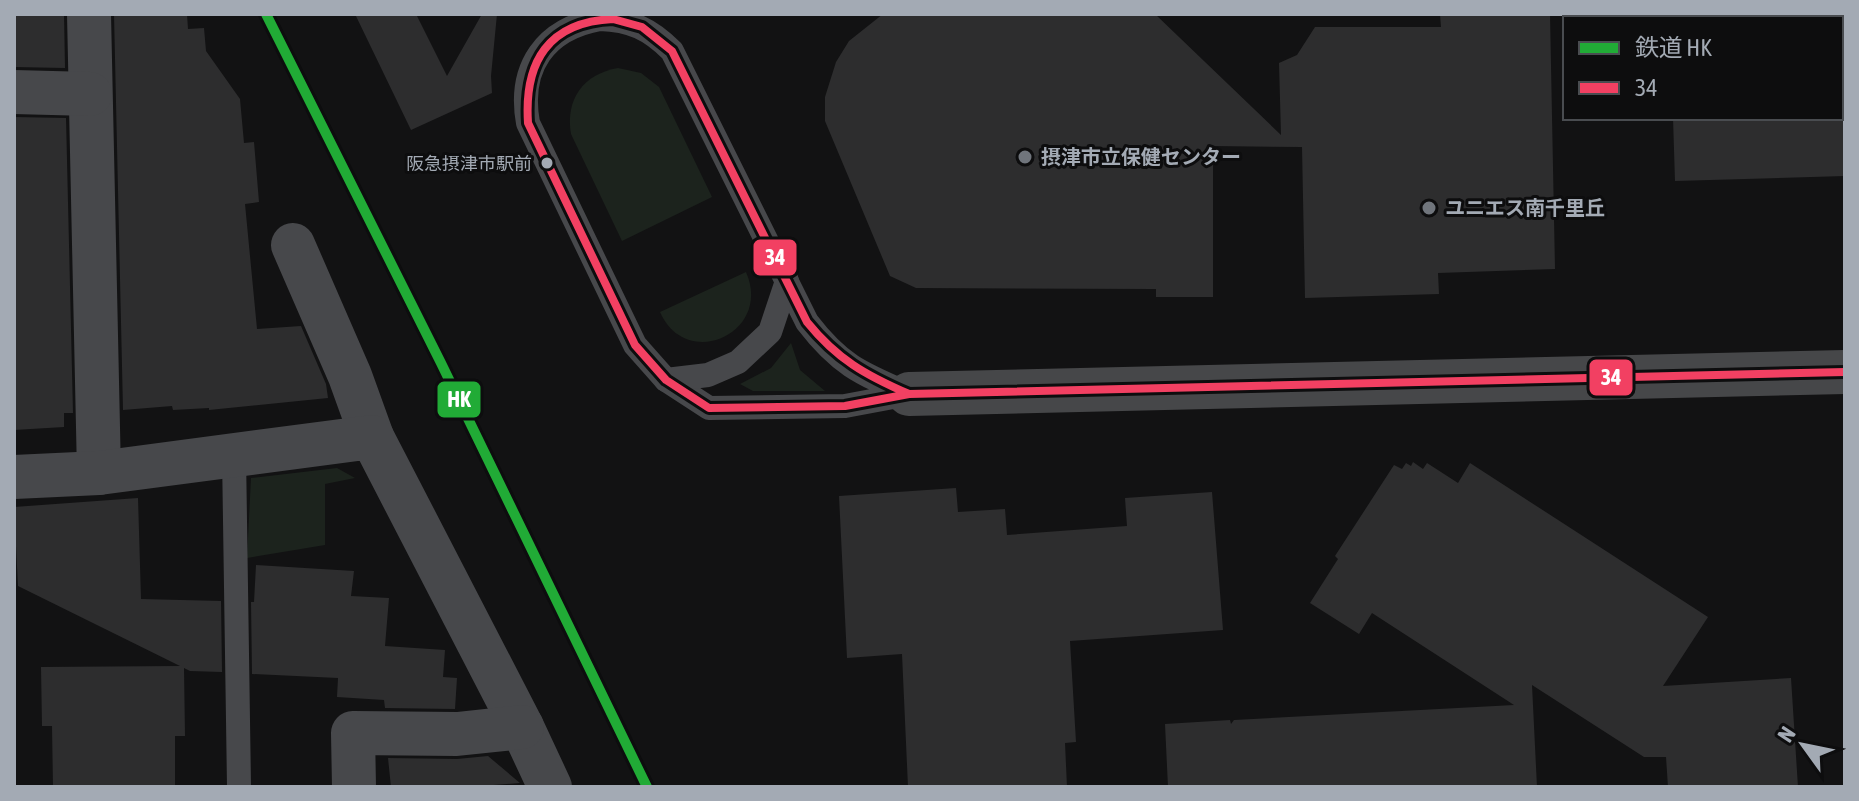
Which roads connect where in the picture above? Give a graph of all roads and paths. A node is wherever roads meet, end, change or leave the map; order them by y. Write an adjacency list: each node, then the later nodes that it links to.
1 (89, 14): 3 (street)
2 (14, 92): 3 (street)
3 (90, 94): 11 (street)
4 (293, 245): 9 (street)
5 (787, 281): 7 (lane); 7 (lane); 8 (lane)
6 (1845, 372): 8 (street)
7 (666, 380): 8 (lane)
8 (909, 394)
9 (372, 437): 10 (street); 13 (street)
10 (234, 454): 11 (street); 14 (lane)
11 (99, 473): 12 (street)
12 (14, 477)
13 (522, 727): 15 (street); 16 (street)
14 (239, 787)
15 (354, 787)
16 (550, 787)

